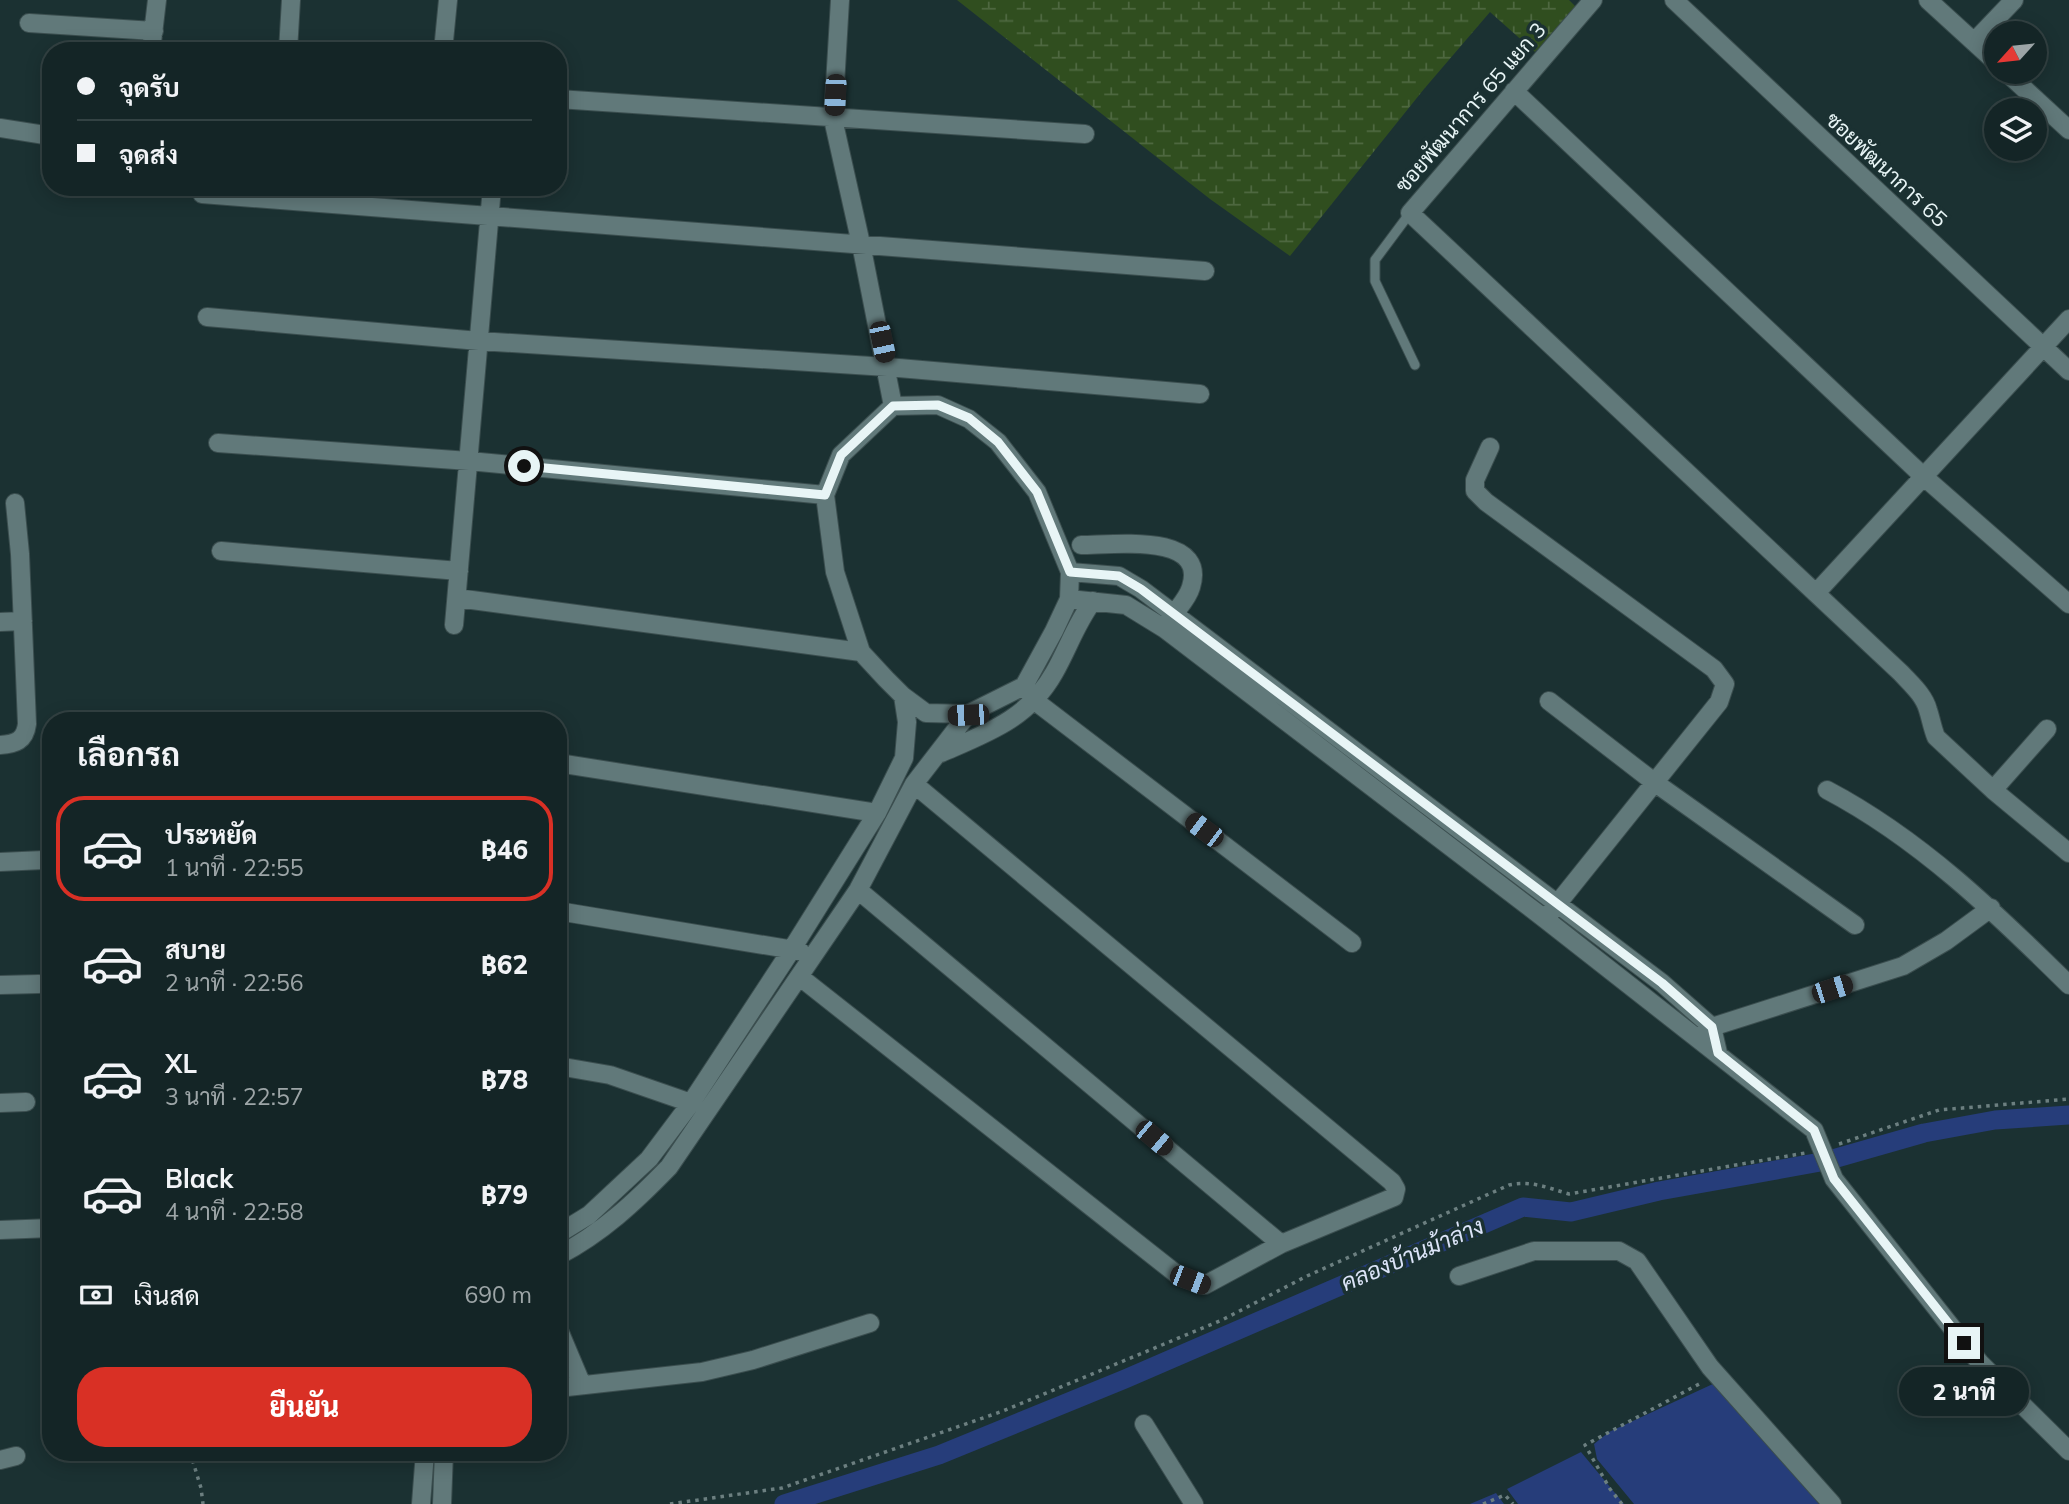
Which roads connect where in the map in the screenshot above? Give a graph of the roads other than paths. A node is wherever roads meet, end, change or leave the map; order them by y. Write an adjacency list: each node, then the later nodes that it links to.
1 (156, 0): 10 (street)
2 (291, 0): 12 (street)
3 (448, 0): 13 (street)
4 (839, 0): 19 (street)
5 (1593, 0): 17 (street, ซอยพัฒนาการ 65 แยก 3)
6 (1674, 0): 33 (street, ซอยพัฒนาการ 65)
7 (1928, 0): 14 (street)
8 (2014, 0): 14 (street)
9 (29, 23): 10 (street)
10 (153, 31): 11 (street)
11 (152, 42)
12 (289, 42)
13 (444, 42)
14 (1974, 42): 15 (street)
15 (1984, 51)
16 (2019, 84): 21 (street)
17 (1514, 91): 26 (street, ซอยพัฒนาการ 65 แยก 3); 42 (street)
18 (567, 100): 19 (street)
19 (833, 118): 22 (street); 28 (street)
20 (0, 128): 23 (street)
21 (2069, 130)
22 (1085, 134)
23 (42, 135)
24 (227, 196): 27 (street)
25 (491, 196): 27 (street)
26 (1409, 213): 34 (lane); 49 (street)
27 (488, 217): 28 (street); 32 (street)
28 (861, 244): 29 (street); 35 (street)
29 (1205, 271)
30 (207, 317): 32 (street)
31 (2069, 319): 33 (street)
32 (479, 341): 35 (street); 41 (street)
33 (2043, 347): 36 (street, ซอยพัฒนาการ 65); 42 (street)
34 (1415, 365)
35 (887, 367): 37 (street); 38 (street)
36 (2069, 371)
37 (1200, 394)
38 (893, 406): 43 (street); 48 (street)
39 (218, 443): 41 (street)
40 (1490, 447): 68 (street)
41 (469, 461): 43 (street); 47 (street)
42 (1923, 475): 49 (street); 53 (street)
43 (825, 495): 59 (street)
44 (15, 503): 55 (street)
45 (1081, 545): 54 (street)
46 (221, 551): 47 (street)
47 (459, 570): 50 (street)
48 (1070, 572): 51 (street); 54 (street)
49 (1816, 593): 71 (street)
50 (457, 598): 57 (street); 59 (street)
51 (1069, 599): 52 (street); 60 (street)
52 (1093, 601): 58 (street); 60 (street)
53 (2069, 604)
54 (1173, 613): 58 (street); 77 (street)
55 (23, 621): 56 (street); 65 (street)
56 (0, 622)
57 (454, 625)
58 (1165, 629): 80 (street)
59 (862, 652): 61 (street)
60 (1030, 694): 63 (street); 66 (street); 82 (street)
61 (903, 696): 63 (street); 72 (street)
62 (1549, 701): 68 (street)
63 (968, 715): 66 (street)
64 (2047, 729): 71 (street)
65 (0, 745)
66 (939, 754): 69 (street)
67 (567, 764): 72 (street)
68 (1654, 782): 77 (street); 81 (street)
69 (914, 784): 76 (street); 99 (street)
70 (1826, 790): 78 (street)
71 (1993, 790): 73 (street)
72 (877, 813): 83 (street)
73 (2069, 853)
74 (42, 860): 75 (street)
75 (0, 862)
76 (858, 890): 84 (street); 99 (street)
77 (1558, 905): 80 (street); 86 (street)
78 (1992, 908): 89 (street); 91 (street)
79 (567, 912): 83 (street)
80 (1545, 919): 90 (street)
81 (1855, 925)
82 (1352, 943)
83 (792, 949): 84 (street); 94 (street)
84 (815, 955): 85 (street)
85 (800, 977): 99 (street); 100 (street)
86 (1662, 983): 90 (street); 91 (street)
87 (39, 984): 88 (street)
88 (0, 985)
89 (2069, 985)
90 (1648, 1000): 91 (street)
91 (1705, 1032): 107 (street)
92 (567, 1068): 94 (street)
93 (26, 1102): 95 (street)
94 (691, 1102): 97 (street)
95 (0, 1103)
96 (42, 1228): 98 (street)
97 (567, 1228)
98 (0, 1230)
99 (1281, 1244)
100 (567, 1251)
101 (1459, 1276): 113 (street)
102 (870, 1323): 105 (street)
103 (567, 1349): 105 (street)
104 (567, 1385): 105 (street)
105 (582, 1385)
106 (1144, 1424): 112 (street)
107 (2069, 1451)
108 (424, 1461): 110 (street)
109 (444, 1461): 111 (street)
110 (421, 1499)
111 (442, 1499)
112 (1194, 1504)
113 (1832, 1504)

